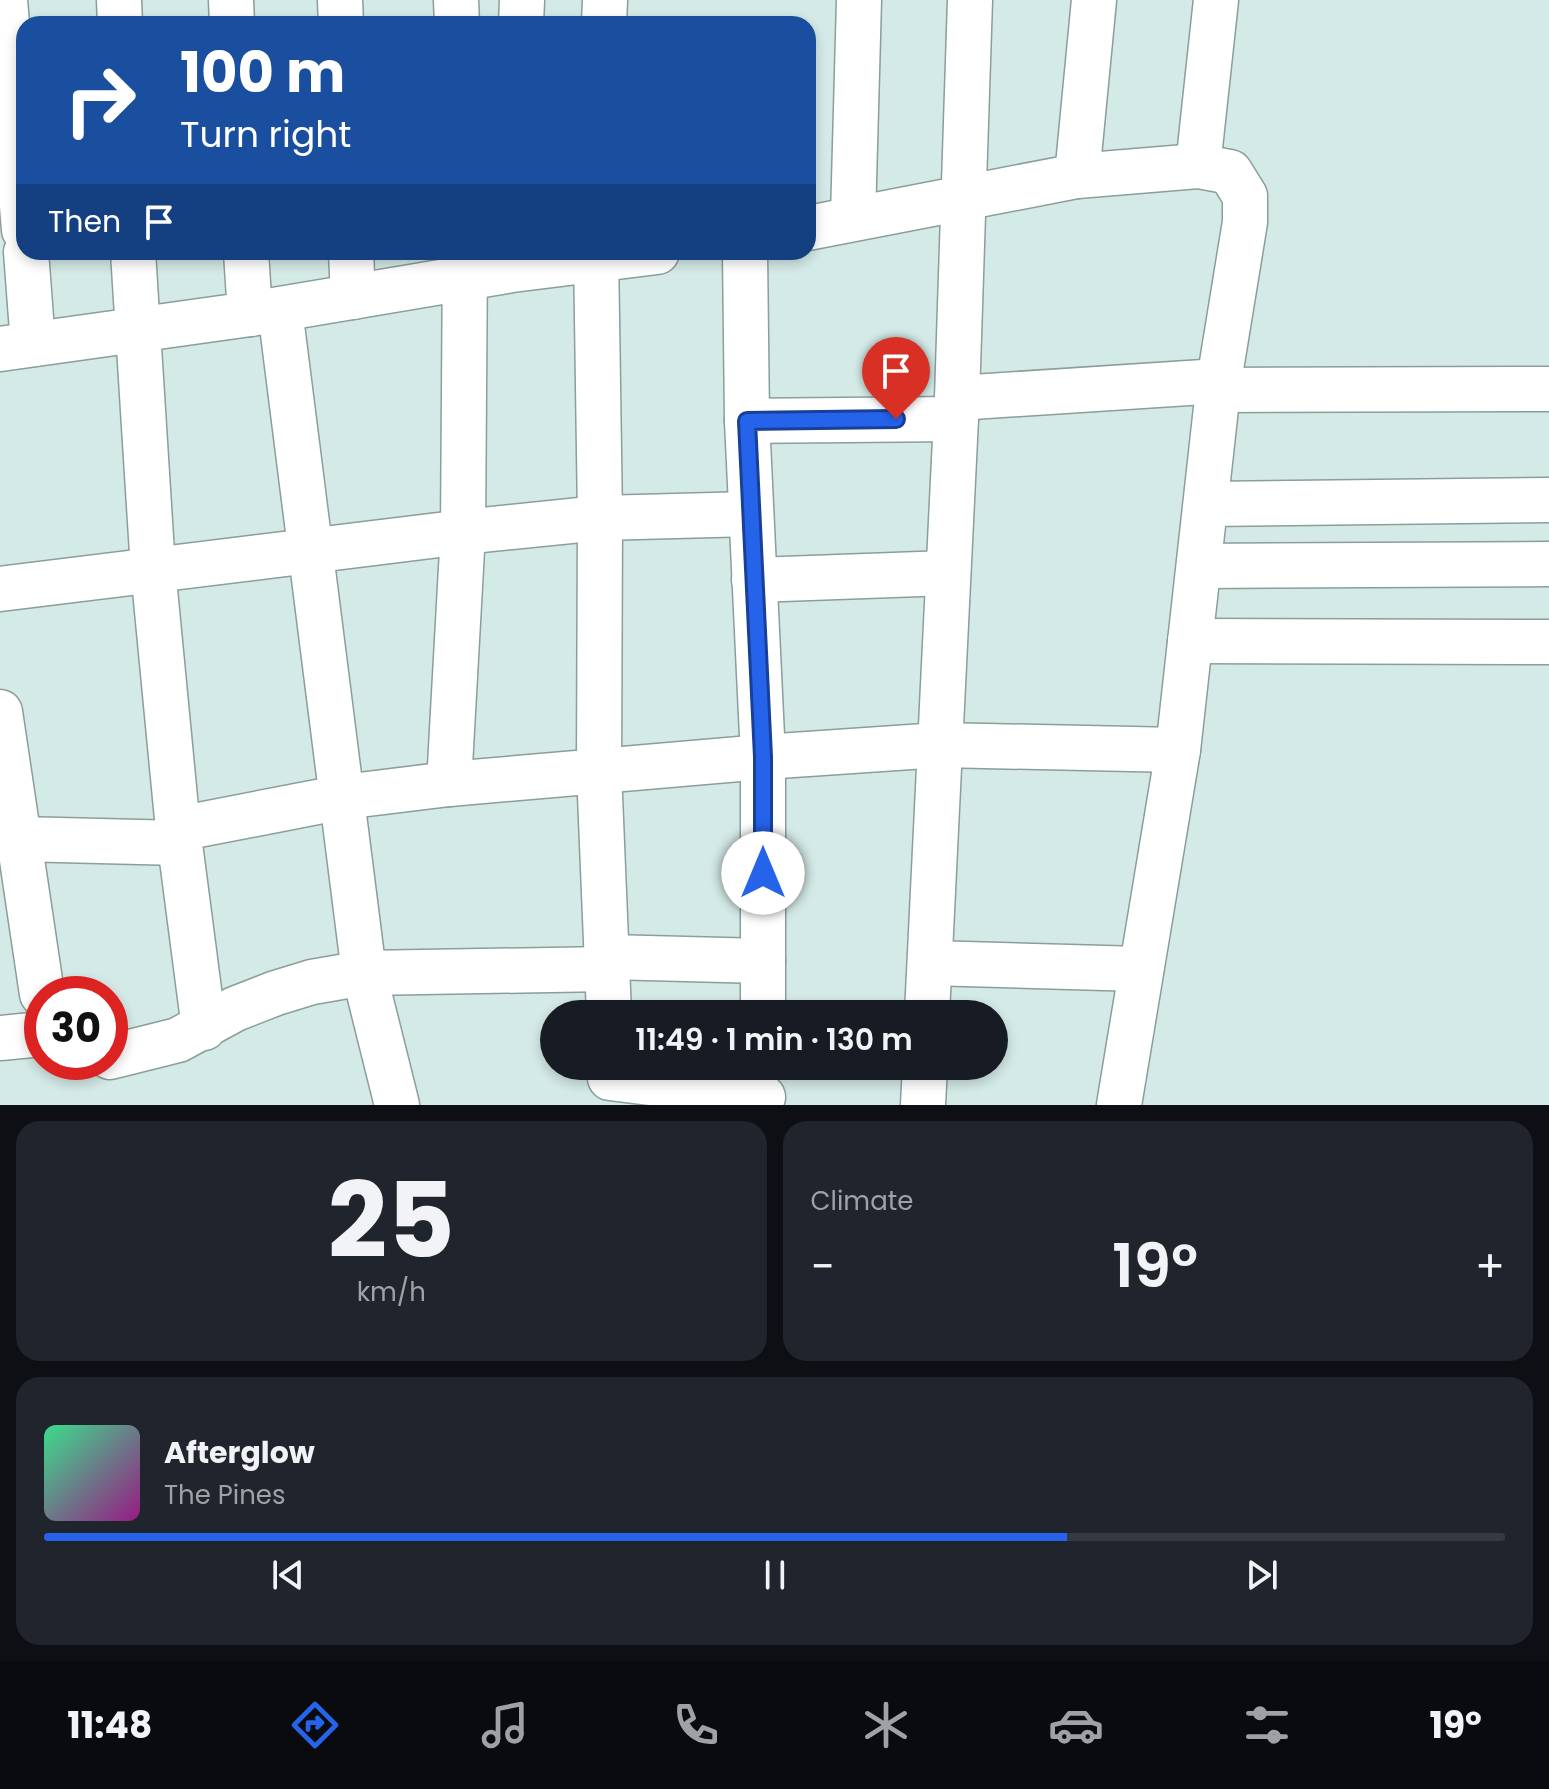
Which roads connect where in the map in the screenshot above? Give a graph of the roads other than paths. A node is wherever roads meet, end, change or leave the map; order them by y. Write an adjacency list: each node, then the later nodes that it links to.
1 (5, 0): 6 (street)
2 (859, 0): 10 (street)
3 (970, 0): 9 (street)
4 (1094, 0): 8 (street)
5 (1216, 0): 7 (street)
6 (16, 133)
7 (1198, 166): 8 (street); 24 (street)
8 (1077, 176): 9 (street)
9 (965, 198): 10 (street); 26 (street)
10 (853, 218): 11 (street)
11 (816, 226)
12 (25, 260): 23 (street)
13 (133, 260): 22 (street)
14 (249, 260): 21 (street)
15 (351, 260): 20 (street)
16 (596, 260): 31 (street)
17 (745, 260): 27 (street)
18 (512, 261): 19 (street)
19 (465, 264): 20 (street); 32 (street)
20 (353, 297): 21 (street)
21 (265, 312): 22 (street); 33 (street)
22 (137, 331): 23 (street); 36 (street)
23 (17, 347)
24 (1219, 386): 25 (street); 26 (street); 29 (street)
25 (1549, 389)
26 (956, 408): 27 (street); 37 (street)
27 (747, 421): 30 (street)
28 (1549, 500): 29 (street)
29 (1207, 504): 35 (street)
30 (751, 514): 31 (street); 38 (street)
31 (600, 518): 32 (street); 46 (street)
32 (463, 532): 33 (street); 47 (street)
33 (309, 551): 36 (street); 48 (street)
34 (1549, 564): 35 (street)
35 (1200, 566): 40 (street)
36 (153, 569): 39 (street); 49 (street)
37 (948, 573): 38 (street); 43 (street)
38 (754, 580): 45 (street)
39 (0, 589)
40 (1190, 641): 41 (street); 44 (street)
41 (1549, 642)
42 (0, 712): 50 (street)
43 (940, 745): 44 (street); 45 (street); 53 (street)
44 (1178, 750): 54 (street)
45 (763, 757): 46 (street); 51 (street)
46 (599, 771): 47 (street); 52 (street)
47 (449, 784): 48 (street)
48 (343, 797): 49 (street); 55 (street)
49 (179, 836): 50 (street); 60 (street)
50 (19, 839): 56 (street)
51 (763, 961): 52 (street); 58 (street)
52 (608, 963): 55 (street); 57 (street)
53 (930, 963): 54 (street); 59 (street)
54 (1140, 969): 69 (street)
55 (364, 973): 60 (street); 67 (street)
56 (39, 976)
57 (609, 1000)
58 (763, 1000)
59 (928, 1000)
60 (204, 1028): 63 (street)
61 (24, 1036): 62 (street)
62 (0, 1038)
63 (128, 1053)
64 (924, 1080): 68 (street)
65 (610, 1083): 66 (street)
66 (763, 1089)
67 (397, 1105)
68 (923, 1105)
69 (1119, 1105)

